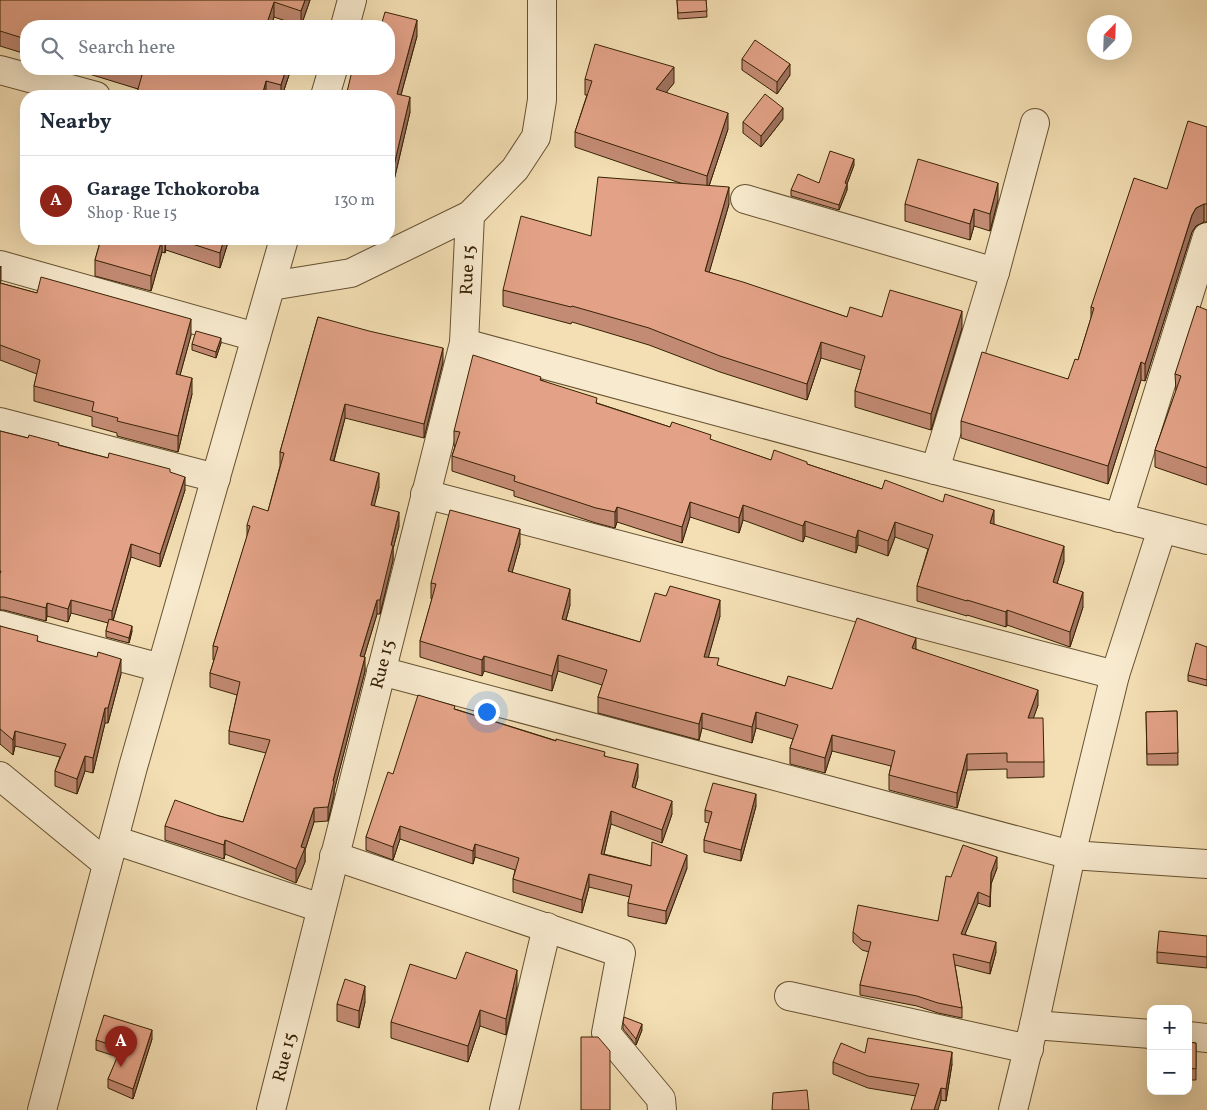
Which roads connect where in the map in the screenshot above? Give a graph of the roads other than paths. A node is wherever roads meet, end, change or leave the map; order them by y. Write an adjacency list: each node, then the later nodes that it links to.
1 (542, 0): 8 (street)
2 (0, 70): 4 (street)
3 (331, 75): 5 (street)
4 (74, 90)
5 (327, 90)
6 (1035, 123): 12 (street)
7 (744, 199): 12 (street)
8 (470, 216): 13 (street); 15 (street, Rue 15)
9 (1207, 237): 20 (street)
10 (282, 245): 13 (street)
11 (0, 265): 14 (street)
12 (995, 272): 17 (street)
13 (271, 286): 14 (street)
14 (256, 337): 18 (street)
15 (464, 342): 17 (street); 19 (street, Rue 15)
16 (0, 422): 18 (street)
17 (935, 470): 20 (street)
18 (216, 478): 24 (street)
19 (425, 494): 25 (street, Rue 15); 26 (street)
20 (1119, 518): 21 (street)
21 (1162, 529): 22 (street); 26 (street)
22 (1206, 536)
23 (0, 625): 24 (street)
24 (162, 668): 28 (street)
25 (381, 671): 29 (street); 30 (street, Rue 15)
26 (1115, 675): 29 (street)
27 (0, 776): 28 (street)
28 (111, 852): 32 (street); 39 (street)
29 (1071, 855): 31 (street); 37 (street)
30 (334, 856): 32 (street, Rue 15); 33 (street)
31 (1207, 864)
32 (322, 908): 40 (street, Rue 15)
33 (547, 927): 41 (street); 42 (street)
34 (788, 996): 37 (street)
35 (1147, 1034): 37 (street)
36 (1192, 1036): 38 (street)
37 (1032, 1037): 43 (street)
38 (1207, 1038)
39 (42, 1110)
40 (271, 1110)
41 (504, 1110)
42 (662, 1110)
43 (1013, 1110)

